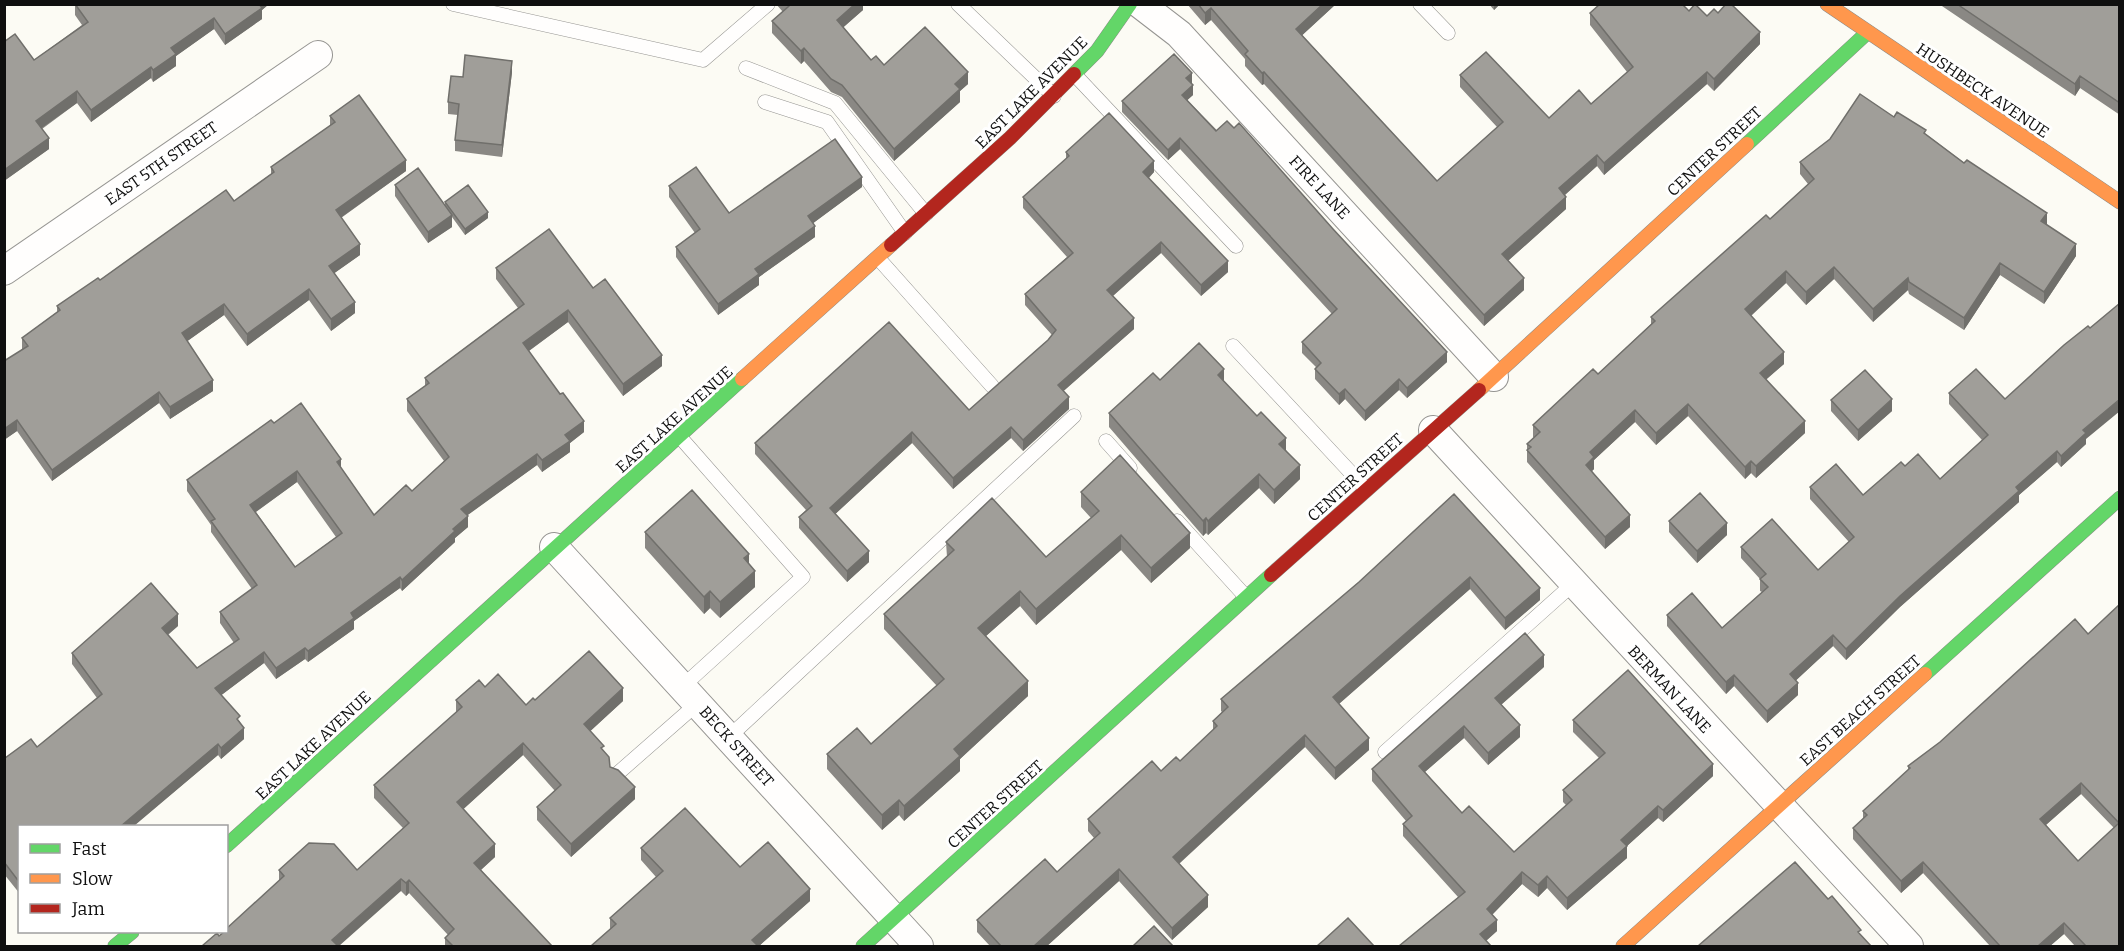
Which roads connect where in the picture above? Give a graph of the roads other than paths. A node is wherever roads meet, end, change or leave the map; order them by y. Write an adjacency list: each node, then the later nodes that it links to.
1 (453, 4): 2 (lane)
2 (768, 4)
3 (958, 4): 13 (lane)
4 (1130, 4): 12 (street, EAST LAKE AVENUE)
5 (1140, 4): 22 (street, FIRE LANE)
6 (1420, 4): 9 (lane)
7 (1827, 4): 8 (street, HUSHBECK AVENUE)
8 (1868, 32): 15 (street, HUSHBECK AVENUE); 22 (street, CENTER STREET)
9 (1448, 33)
10 (318, 55): 20 (street, EAST 5TH STREET)
11 (746, 68): 16 (lane)
12 (1075, 75): 13 (street, EAST LAKE AVENUE); 18 (lane)
13 (1054, 96): 16 (street, EAST LAKE AVENUE)
14 (765, 102): 17 (lane)
15 (2120, 202)
16 (926, 214): 17 (street, EAST LAKE AVENUE)
17 (905, 233): 19 (street, EAST LAKE AVENUE)
18 (1236, 246)
19 (878, 258): 23 (lane); 26 (street, EAST LAKE AVENUE)
20 (4, 271)
21 (1233, 346): 29 (lane)
22 (1494, 377): 25 (street, CENTER STREET)
23 (992, 386)
24 (1074, 416): 36 (lane)
25 (1433, 430): 29 (street, CENTER STREET); 33 (street, BERMAN LANE)
26 (680, 437): 32 (street, EAST LAKE AVENUE); 35 (lane)
27 (1106, 441): 28 (lane)
28 (1138, 477)
29 (1366, 489): 34 (street, CENTER STREET)
30 (2120, 498): 39 (street, EAST BEACH STREET)
31 (1170, 512): 34 (lane)
32 (554, 547): 35 (street, BECK STREET); 40 (street, EAST LAKE AVENUE)
33 (1573, 584): 37 (lane); 39 (street, BERMAN LANE)
34 (1246, 597): 41 (street, CENTER STREET)
35 (690, 694): 36 (street, BECK STREET); 38 (lane)
36 (729, 737): 41 (street, BECK STREET)
37 (1385, 752)
38 (617, 774)
39 (1779, 805): 46 (street, EAST BEACH STREET); 47 (street, BERMAN LANE)
40 (228, 844)
41 (893, 919): 44 (street, CENTER STREET); 45 (street, BECK STREET)
42 (131, 933): 43 (street)
43 (115, 946)
44 (863, 946)
45 (919, 946)
46 (1623, 946)
47 (1909, 946)

